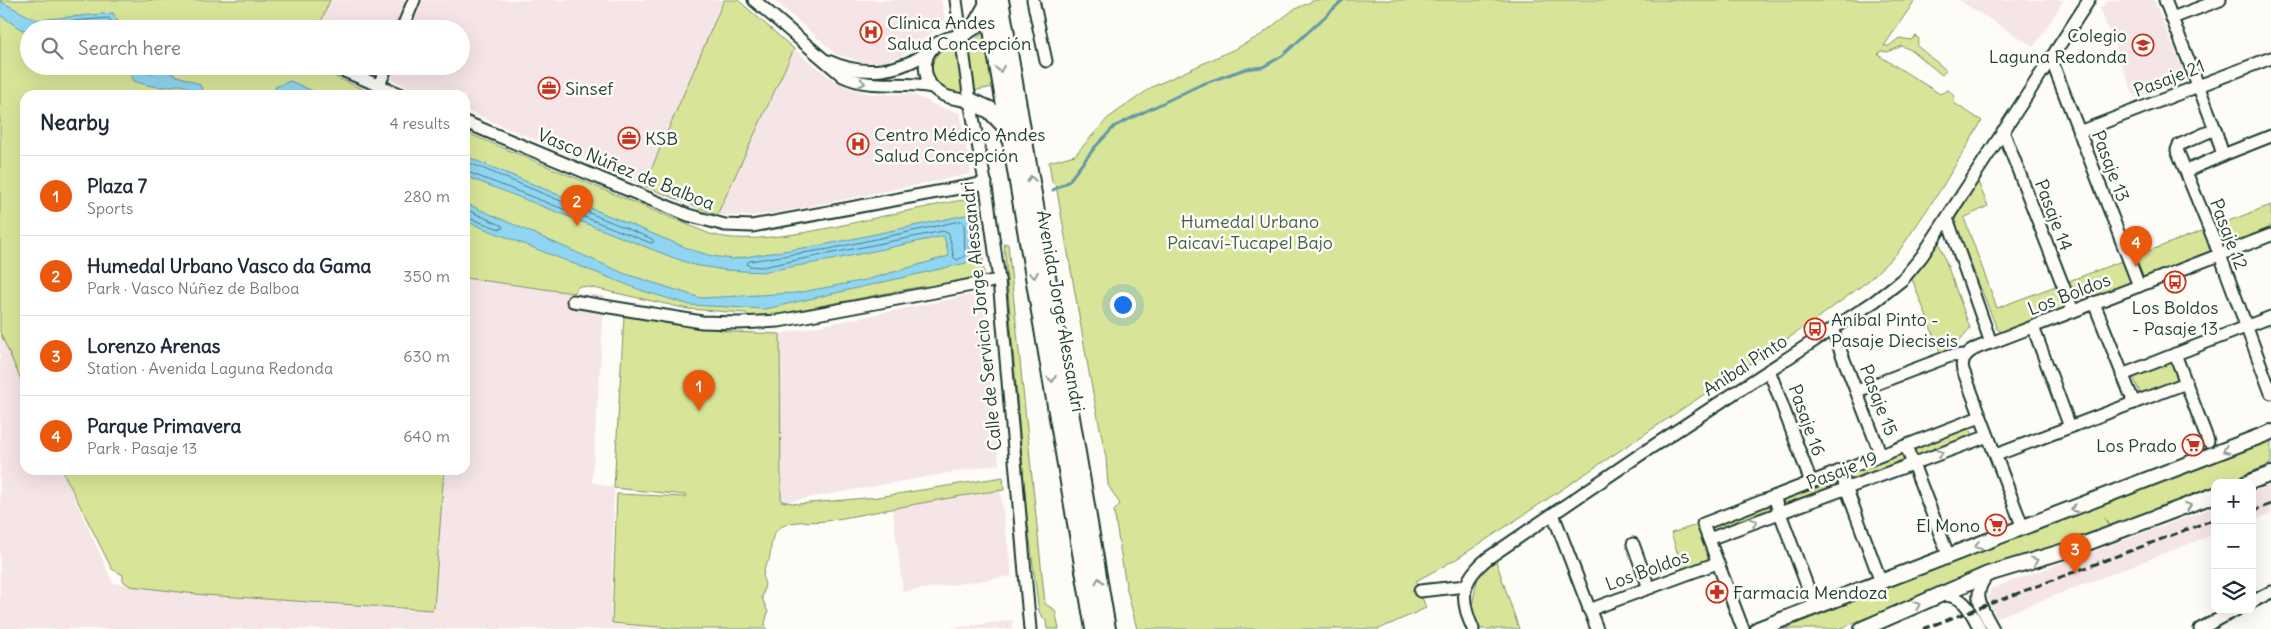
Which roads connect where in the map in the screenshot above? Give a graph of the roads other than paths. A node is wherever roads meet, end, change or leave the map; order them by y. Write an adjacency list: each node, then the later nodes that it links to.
1 (414, 0): 10 (street)
2 (754, 0): 13 (street)
3 (1033, 0): 16 (street)
4 (2089, 0): 15 (street, Aníbal Pinto)
5 (2165, 0): 9 (street)
6 (2220, 0): 9 (street)
7 (992, 1): 11 (highway); 28 (highway, Avenida Jorge Alessandri, one-way to 28); 93 (highway, Avenida Jorge Alessandri, one-way to 7)
8 (957, 5): 11 (street, Calle de Servicio Jorge Alessandri)
9 (2172, 18): 20 (street)
10 (406, 20)
11 (953, 37): 12 (street); 24 (street, Calle de Servicio Jorge Alessandri)
12 (932, 49): 13 (street); 21 (street)
13 (822, 58): 21 (street, one-way to 21)
14 (2271, 58): 20 (street, Pasaje 21)
15 (2050, 59): 29 (street, Aníbal Pinto); 30 (street, Pasaje 13)
16 (1046, 61)
17 (354, 75): 19 (street)
18 (383, 75): 19 (street)
19 (379, 85): 22 (street)
20 (2199, 86): 27 (street); 30 (street, Pasaje 21)
21 (932, 87): 23 (street)
22 (390, 90)
23 (953, 98): 24 (street); 25 (street)
24 (970, 101): 25 (street, Calle de Servicio Jorge Alessandri); 28 (highway)
25 (974, 120): 34 (street, Calle de Servicio Jorge Alessandri)
26 (470, 124): 34 (street, Vasco Núñez de Balboa)
27 (2216, 129): 32 (street); 33 (street, Pasaje 12)
28 (1010, 131): 92 (highway, Avenida Jorge Alessandri, one-way to 92)
29 (2003, 131): 35 (street, Aníbal Pinto); 42 (street, Pasaje 14)
30 (2079, 132): 39 (street, Pasaje 13)
31 (2271, 136): 32 (street)
32 (2223, 155): 33 (street)
33 (2186, 171): 37 (street, Pasaje 12)
34 (986, 183): 38 (street, Calle de Servicio Jorge Alessandri)
35 (1947, 218): 46 (street, Aníbal Pinto); 47 (street)
36 (2271, 235): 37 (street, Los Boldos)
37 (2220, 255): 39 (street, Los Boldos); 45 (street, Pasaje 12)
38 (999, 280): 40 (street); 91 (street, Calle de Servicio Jorge Alessandri)
39 (2139, 286): 41 (street, Los Boldos)
40 (573, 301)
41 (2094, 303): 42 (street, Los Boldos); 51 (street)
42 (2073, 312): 44 (street, Los Boldos)
43 (2271, 317): 45 (street)
44 (2033, 327): 47 (street, Los Boldos); 57 (street)
45 (2246, 327): 48 (street); 54 (street, Pasaje 12)
46 (1832, 329): 50 (street, Aníbal Pinto); 53 (street, Pasaje 15)
47 (1991, 343): 49 (street, Los Boldos)
48 (2174, 354): 51 (street); 52 (street)
49 (1965, 355): 53 (street); 56 (street)
50 (1769, 370): 68 (street, Pasaje 16); 73 (street, Aníbal Pinto)
51 (2122, 375): 55 (street)
52 (2186, 384): 55 (street); 60 (street)
53 (1857, 391): 62 (street, Pasaje 15)
54 (2271, 393)
55 (2134, 403): 57 (street)
56 (1980, 417): 59 (street); 61 (street, Pasaje 19)
57 (2070, 428): 63 (street)
58 (2271, 432): 74 (main road, one-way to 74)
59 (1988, 436): 63 (street); 64 (street, Pasaje 19, one-way to 59)
60 (2208, 441)
61 (1906, 446): 62 (street, Pasaje 19); 64 (street)
62 (1881, 455): 65 (street, Pasaje 19)
63 (1996, 456): 74 (street)
64 (1912, 463): 69 (street, Pasaje 19); 77 (street)
65 (1840, 471): 68 (street, Pasaje 19); 69 (street)
66 (2271, 474): 67 (main road)
67 (2256, 480)
68 (1811, 482): 70 (street, Pasaje 19)
69 (1845, 488): 72 (street, Pasaje 19); 80 (street)
70 (1774, 496): 72 (street); 75 (street, Pasaje 19)
71 (2211, 496): 79 (main road, one-way to 71)
72 (1779, 512): 75 (street, Pasaje 19, one-way to 72); 87 (street)
73 (1553, 514): 81 (street, Aníbal Pinto); 88 (street)
74 (2023, 528): 77 (main road, one-way to 77)
75 (1709, 539): 78 (street)
76 (1633, 544): 82 (street)
77 (1949, 557): 80 (main road)
78 (1718, 563): 82 (street, Los Boldos); 96 (street)
79 (1988, 574): 85 (main road); 100 (street)
80 (1881, 582): 87 (main road)
81 (1466, 586): 83 (street); 94 (street)
82 (1649, 588): 88 (street, Los Boldos)
83 (1420, 591)
84 (2271, 592): 86 (street)
85 (1940, 595): 98 (main road, one-way to 85); 99 (street)
86 (2256, 600)
87 (1816, 607): 97 (main road)
88 (1589, 610): 95 (street)
89 (2231, 614): 90 (street)
90 (2218, 625): 101 (street)
91 (1030, 629)
92 (1094, 629)
93 (1107, 629)
94 (1474, 629)
95 (1596, 629)
96 (1743, 629)
97 (1758, 629)
98 (1862, 629)
99 (1980, 629)
100 (1993, 629)
101 (2200, 629)

